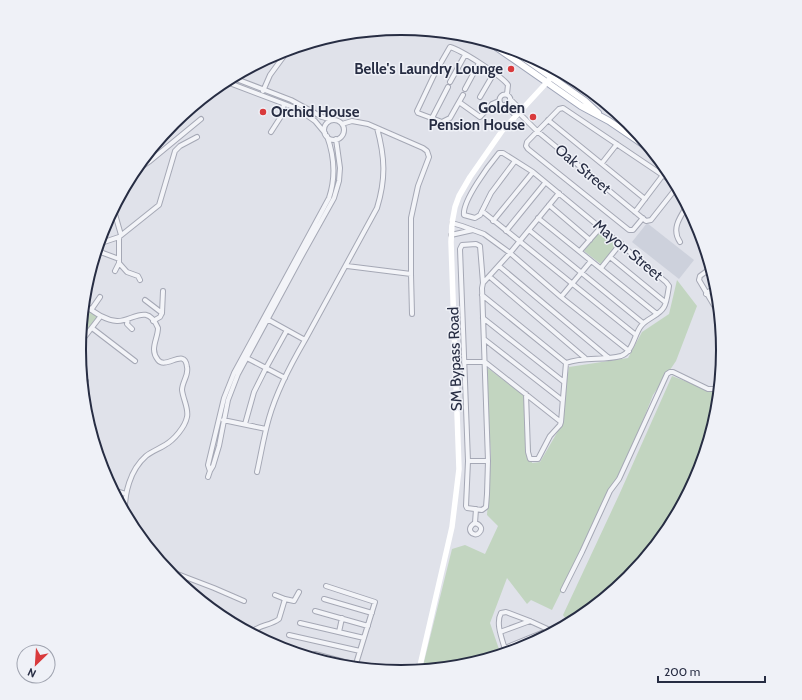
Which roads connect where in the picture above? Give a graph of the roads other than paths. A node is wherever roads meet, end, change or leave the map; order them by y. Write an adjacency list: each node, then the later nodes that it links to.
1 (465, 54): 5 (street); 9 (street); 25 (street)
2 (509, 54): 8 (main road)
3 (282, 58): 13 (street)
4 (526, 61): 8 (main road)
5 (479, 63): 6 (street); 12 (street)
6 (494, 73): 14 (street); 17 (street)
7 (239, 80): 13 (street)
8 (550, 80): 23 (street, SM Bypass Road); 37 (main road)
9 (450, 82)
10 (232, 84): 16 (street)
11 (448, 87): 25 (street)
12 (465, 89)
13 (263, 90): 16 (street); 27 (street)
14 (507, 94): 18 (street); 19 (street)
15 (463, 95): 20 (street)
16 (261, 96): 21 (street)
17 (480, 97)
18 (510, 99): 22 (street); 23 (street)
19 (500, 101): 22 (street); 24 (street)
20 (459, 102): 24 (street); 25 (street)
21 (284, 104): 33 (street); 34 (street)
22 (505, 105): 23 (street)
23 (519, 113): 32 (street, Oak Street); 56 (street, SM Bypass Road)
24 (480, 117): 29 (street)
25 (432, 118)
26 (201, 119): 40 (street)
27 (332, 120): 30 (street); 34 (street)
28 (548, 120): 32 (street); 38 (street); 41 (street)
29 (477, 122)
30 (342, 124): 31 (street); 36 (street)
31 (377, 128): 74 (street); 80 (street)
32 (537, 131): 51 (street, Oak Street); 54 (street)
33 (271, 132)
34 (326, 135): 36 (street); 99 (street)
35 (197, 137): 62 (street)
36 (336, 139): 99 (street)
37 (635, 139)
38 (617, 144): 41 (street); 43 (street)
39 (515, 162): 42 (street, Mayon Street); 49 (street); 49 (street, Mayon Street)
40 (148, 163)
41 (602, 163): 47 (street)
42 (533, 172): 44 (street, Mayon Street); 55 (street)
43 (663, 175): 47 (street)
44 (544, 183): 46 (street, Mayon Street); 60 (street)
45 (673, 191): 54 (street, Oak Street)
46 (559, 193): 48 (street); 57 (street, Mayon Street)
47 (645, 199): 51 (street)
48 (549, 205): 53 (street); 63 (street)
49 (482, 211): 55 (street)
50 (684, 211): 66 (street)
51 (636, 212): 54 (street, Oak Street)
52 (116, 216): 62 (street)
53 (538, 218): 59 (street); 68 (street)
54 (643, 218)
55 (493, 221): 60 (street)
56 (452, 223): 58 (street); 61 (street, SM Bypass Road)
57 (601, 227): 63 (street); 67 (street, Mayon Street)
58 (474, 230): 61 (street); 70 (street)
59 (529, 230): 65 (street); 79 (street)
60 (506, 231): 65 (street)
61 (451, 235): 164 (street, SM Bypass Road)
62 (120, 236): 64 (street); 72 (street)
63 (590, 240): 68 (street)
64 (106, 241)
65 (520, 242): 70 (street); 84 (street)
66 (680, 242)
67 (621, 244): 71 (street); 92 (street, Mayon Street)
68 (580, 251): 73 (street)
69 (102, 252): 72 (street)
70 (510, 253): 75 (street); 89 (street)
71 (610, 257): 76 (street); 92 (street)
72 (119, 261): 77 (street); 82 (street)
73 (591, 261): 76 (street); 79 (street)
74 (347, 266): 80 (street); 110 (street)
75 (500, 266): 81 (street); 114 (street)
76 (601, 268): 97 (street)
77 (115, 271)
78 (706, 272): 87 (street)
79 (581, 273): 84 (street); 103 (street)
80 (410, 274): 96 (street)
81 (490, 277): 83 (street); 113 (street)
82 (140, 280)
83 (483, 283): 88 (street); 116 (street)
84 (572, 284): 89 (street); 108 (street)
85 (163, 291): 95 (street)
86 (710, 291): 87 (street)
87 (706, 294): 93 (street)
88 (482, 295): 100 (street); 118 (street)
89 (561, 296): 111 (street)
90 (100, 297): 94 (street)
91 (145, 300): 95 (street)
92 (665, 302): 97 (street, Mayon Street)
93 (712, 303)
94 (91, 310): 98 (street)
95 (162, 313): 102 (street)
96 (412, 314)
97 (657, 314): 103 (street, Mayon Street)
98 (100, 317): 101 (street); 104 (street)
99 (266, 318): 106 (street); 112 (street)
100 (483, 318): 109 (street); 121 (street)
101 (128, 319): 102 (street); 105 (street)
102 (153, 321): 137 (street)
103 (643, 323): 108 (street, Mayon Street)
104 (92, 328): 107 (street); 115 (street)
105 (132, 329)
106 (287, 330): 110 (street); 119 (street)
107 (87, 335)
108 (636, 335): 111 (street, Mayon Street)
109 (484, 339): 117 (street); 125 (street)
110 (305, 340): 120 (street)
111 (629, 351): 114 (street)
112 (244, 357): 119 (street); 122 (street)
113 (585, 358): 114 (street); 118 (street)
114 (610, 358)
115 (135, 361)
116 (464, 362): 117 (street); 131 (street)
117 (485, 362): 124 (street); 132 (street)
118 (566, 363): 121 (street)
119 (266, 368): 120 (street); 129 (street)
120 (285, 378): 130 (street)
121 (564, 382): 125 (street)
122 (230, 387): 126 (street); 127 (street)
123 (713, 389): 143 (street)
124 (526, 394): 128 (street); 128 (street)
125 (562, 400): 128 (street)
126 (218, 419): 127 (street); 133 (street)
127 (224, 420): 129 (street); 133 (street)
128 (561, 422)
129 (245, 424): 130 (street)
130 (266, 429): 134 (street)
131 (468, 461): 132 (street); 139 (street)
132 (488, 461): 139 (street)
133 (210, 471): 135 (street)
134 (257, 472)
135 (208, 477)
136 (120, 492): 137 (street)
137 (126, 494): 138 (street)
138 (126, 503)
139 (476, 509): 140 (street)
140 (474, 523)
141 (180, 575): 148 (street)
142 (326, 586): 150 (street)
143 (563, 590)
144 (299, 592): 146 (street)
145 (276, 595): 146 (street)
146 (285, 599): 156 (street)
147 (324, 599): 150 (street)
148 (244, 601)
149 (315, 611): 151 (street)
150 (372, 613): 154 (street)
151 (342, 618): 154 (street); 157 (street)
152 (530, 621): 155 (street); 158 (street); 158 (street)
153 (300, 623): 157 (street)
154 (368, 626): 160 (street)
155 (547, 629)
156 (255, 630)
157 (339, 632): 160 (street)
158 (500, 632): 161 (street)
159 (289, 635): 162 (street)
160 (364, 638): 162 (street)
161 (505, 648)
162 (360, 651): 163 (street)
163 (357, 662)
164 (420, 664)

